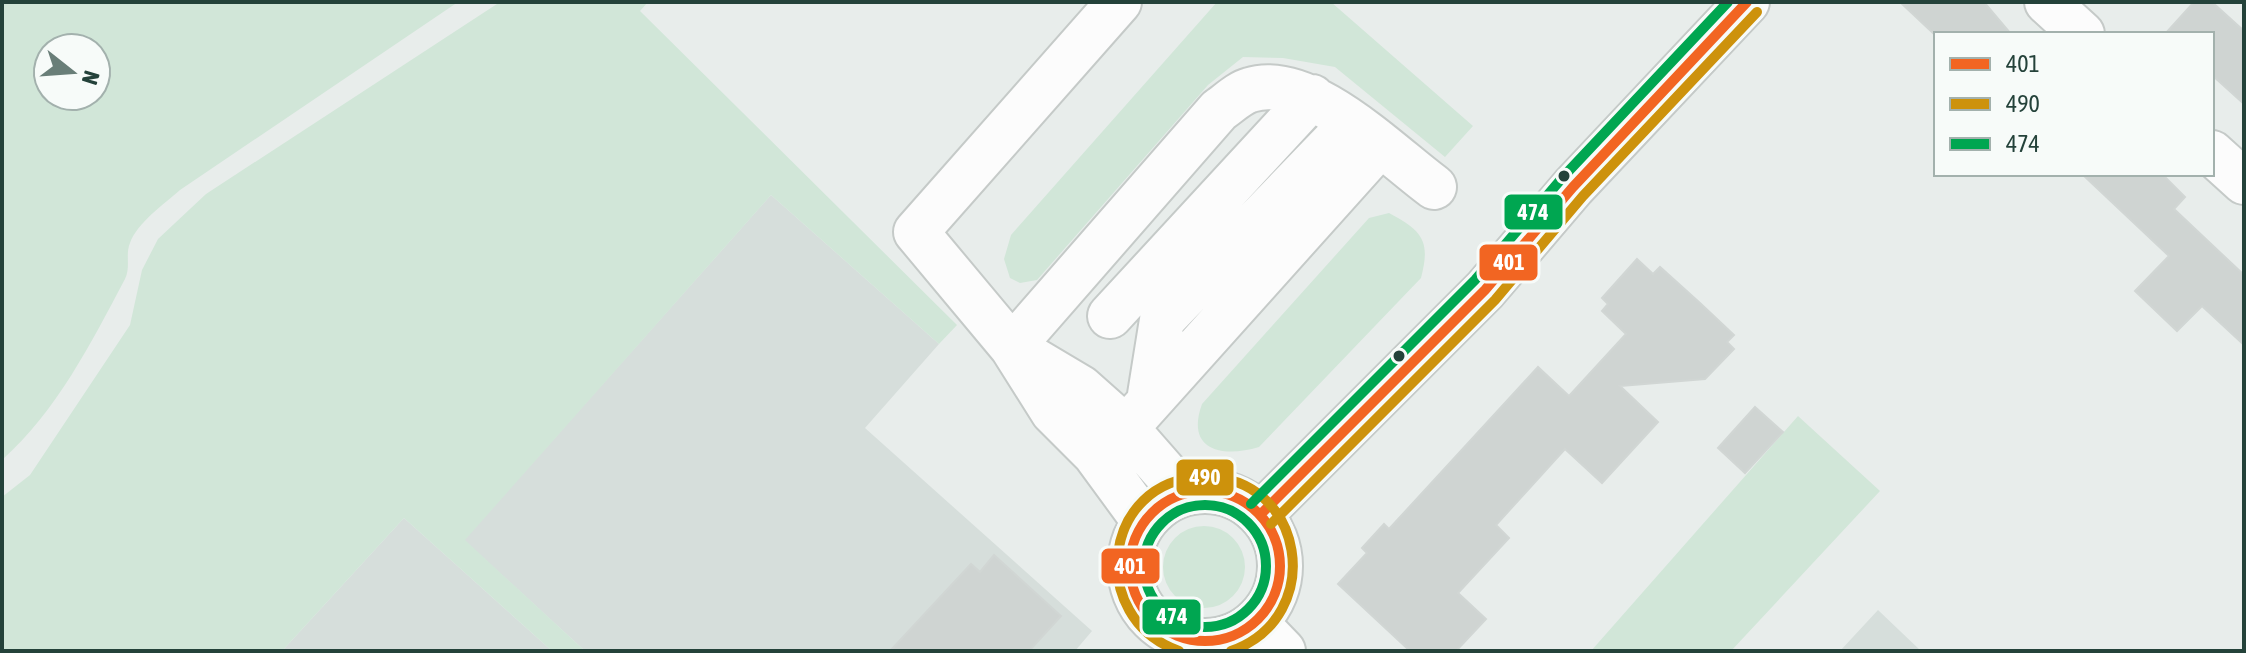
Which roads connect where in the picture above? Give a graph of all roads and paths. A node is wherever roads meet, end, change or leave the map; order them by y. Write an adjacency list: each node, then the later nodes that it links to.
1 (1119, 2): 11 (street)
2 (1747, 2): 14 (street)
3 (2047, 2): 4 (street)
4 (2080, 32)
5 (1312, 97): 6 (street); 10 (street); 11 (street)
6 (1365, 135): 9 (street); 12 (street)
7 (2214, 155): 8 (street)
8 (2244, 182)
9 (1434, 187)
10 (1110, 316)
11 (1012, 347): 12 (street); 15 (street)
12 (1137, 415): 13 (street)
13 (1183, 493): 14 (street); 15 (street)
14 (1261, 514): 16 (street)
15 (1144, 521): 17 (street)
16 (1269, 636): 17 (street)
17 (1149, 639)

